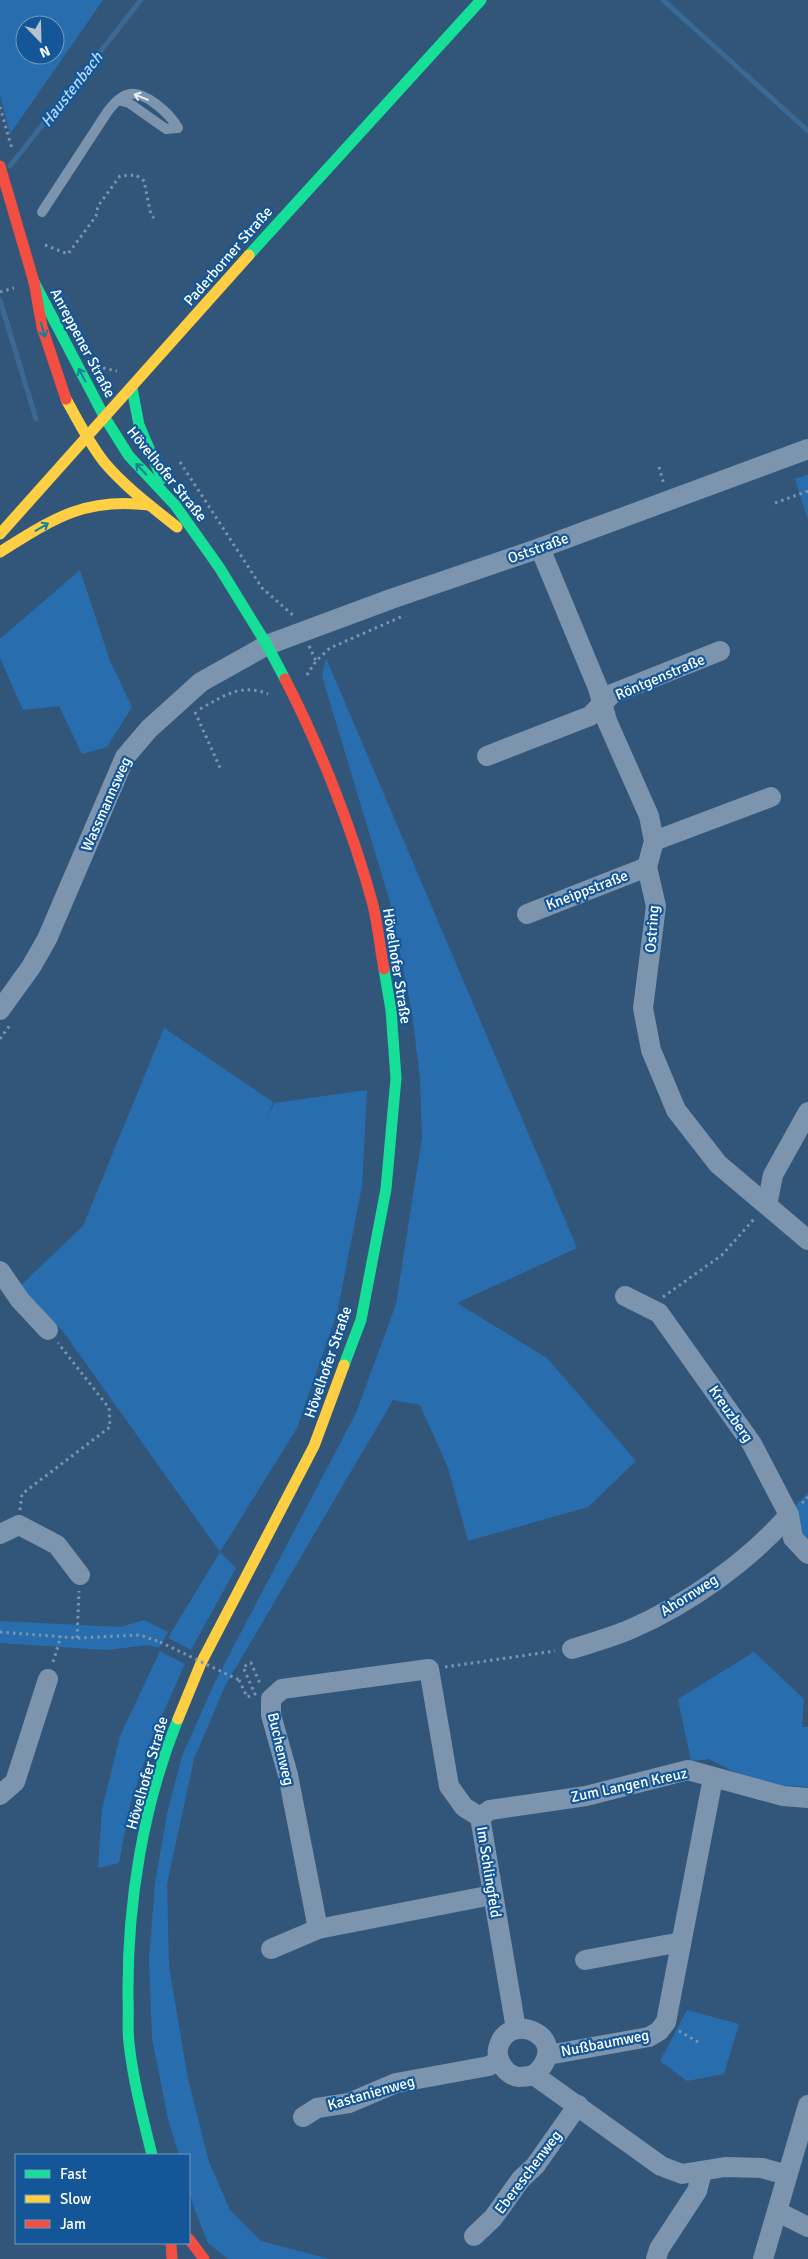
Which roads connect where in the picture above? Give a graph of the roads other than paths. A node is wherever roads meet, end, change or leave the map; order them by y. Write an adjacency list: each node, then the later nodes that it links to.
1 (481, 0): 6 (main road, Paderborner Straße)
2 (178, 128): 4 (lane, one-way to 4)
3 (0, 166): 5 (main road, Anreppener Straße)
4 (42, 212)
5 (34, 282): 7 (main road, Anreppener Straße, one-way to 5); 8 (main road, Anreppener Straße, one-way to 8)
6 (132, 388): 7 (main road, Paderborner Straße); 10 (main road)
7 (105, 418): 8 (main road, Paderborner Straße); 10 (main road, Hövelhofer Straße, one-way to 7)
8 (87, 438): 11 (main road, Hövelhofer Straße); 12 (main road, Paderborner Straße)
9 (808, 449): 13 (street, Oststraße)
10 (175, 505): 14 (main road, Hövelhofer Straße)
11 (149, 506): 14 (main road, Hövelhofer Straße); 15 (main road, one-way to 11)
12 (0, 534)
13 (540, 548): 16 (street, Oststraße); 18 (street, Ostring)
14 (206, 549): 16 (main road, Hövelhofer Straße)
15 (0, 552)
16 (267, 645): 24 (street, Wassmannsweg); 54 (main road, Hövelhofer Straße)
17 (720, 651): 18 (street, Röntgenstraße)
18 (602, 706): 19 (street, Röntgenstraße); 21 (street, Ostring)
19 (487, 756)
20 (771, 797): 21 (street)
21 (654, 841): 22 (street, Ostring)
22 (647, 867): 23 (street, Kneippstraße); 26 (street, Ostring)
23 (527, 914)
24 (5, 1017)
25 (808, 1112): 26 (street)
26 (767, 1205): 27 (street, Ostring)
27 (808, 1240)
28 (0, 1272): 30 (street)
29 (625, 1296): 31 (street, Kreuzberg)
30 (48, 1330)
31 (789, 1515): 33 (street, Kreuzberg); 35 (street, Ahornweg)
32 (0, 1534): 34 (street)
33 (808, 1554)
34 (80, 1575)
35 (572, 1649)
36 (429, 1669): 41 (street, Im Schlingfeld); 43 (street, Buchenweg)
37 (48, 1679): 39 (street)
38 (713, 1778): 40 (street, Zum Langen Kreuz); 41 (street, Zum Langen Kreuz); 44 (street, Nußbaumweg)
39 (0, 1796)
40 (808, 1798)
41 (480, 1817): 42 (street, Im Schlingfeld)
42 (492, 1895): 43 (street); 47 (street, Im Schlingfeld)
43 (318, 1929): 45 (street)
44 (681, 1942): 46 (street); 48 (street, Nußbaumweg)
45 (271, 1949)
46 (585, 1960)
47 (516, 2029): 48 (street); 49 (street)
48 (548, 2054): 50 (street)
49 (499, 2060): 50 (street); 53 (street, Kastanienweg)
50 (534, 2075): 51 (street)
51 (578, 2105): 55 (street); 59 (street, Ebereschenweg)
52 (808, 2105): 56 (street)
53 (302, 2117)
54 (152, 2154)
55 (702, 2172): 56 (street); 64 (street)
56 (787, 2175): 57 (street)
57 (778, 2212): 58 (street); 65 (street)
58 (808, 2227)
59 (474, 2236)
60 (190, 2240): 63 (main road)
61 (171, 2244): 62 (main road)
62 (172, 2259)
63 (204, 2259)
64 (656, 2259)
65 (764, 2259)

